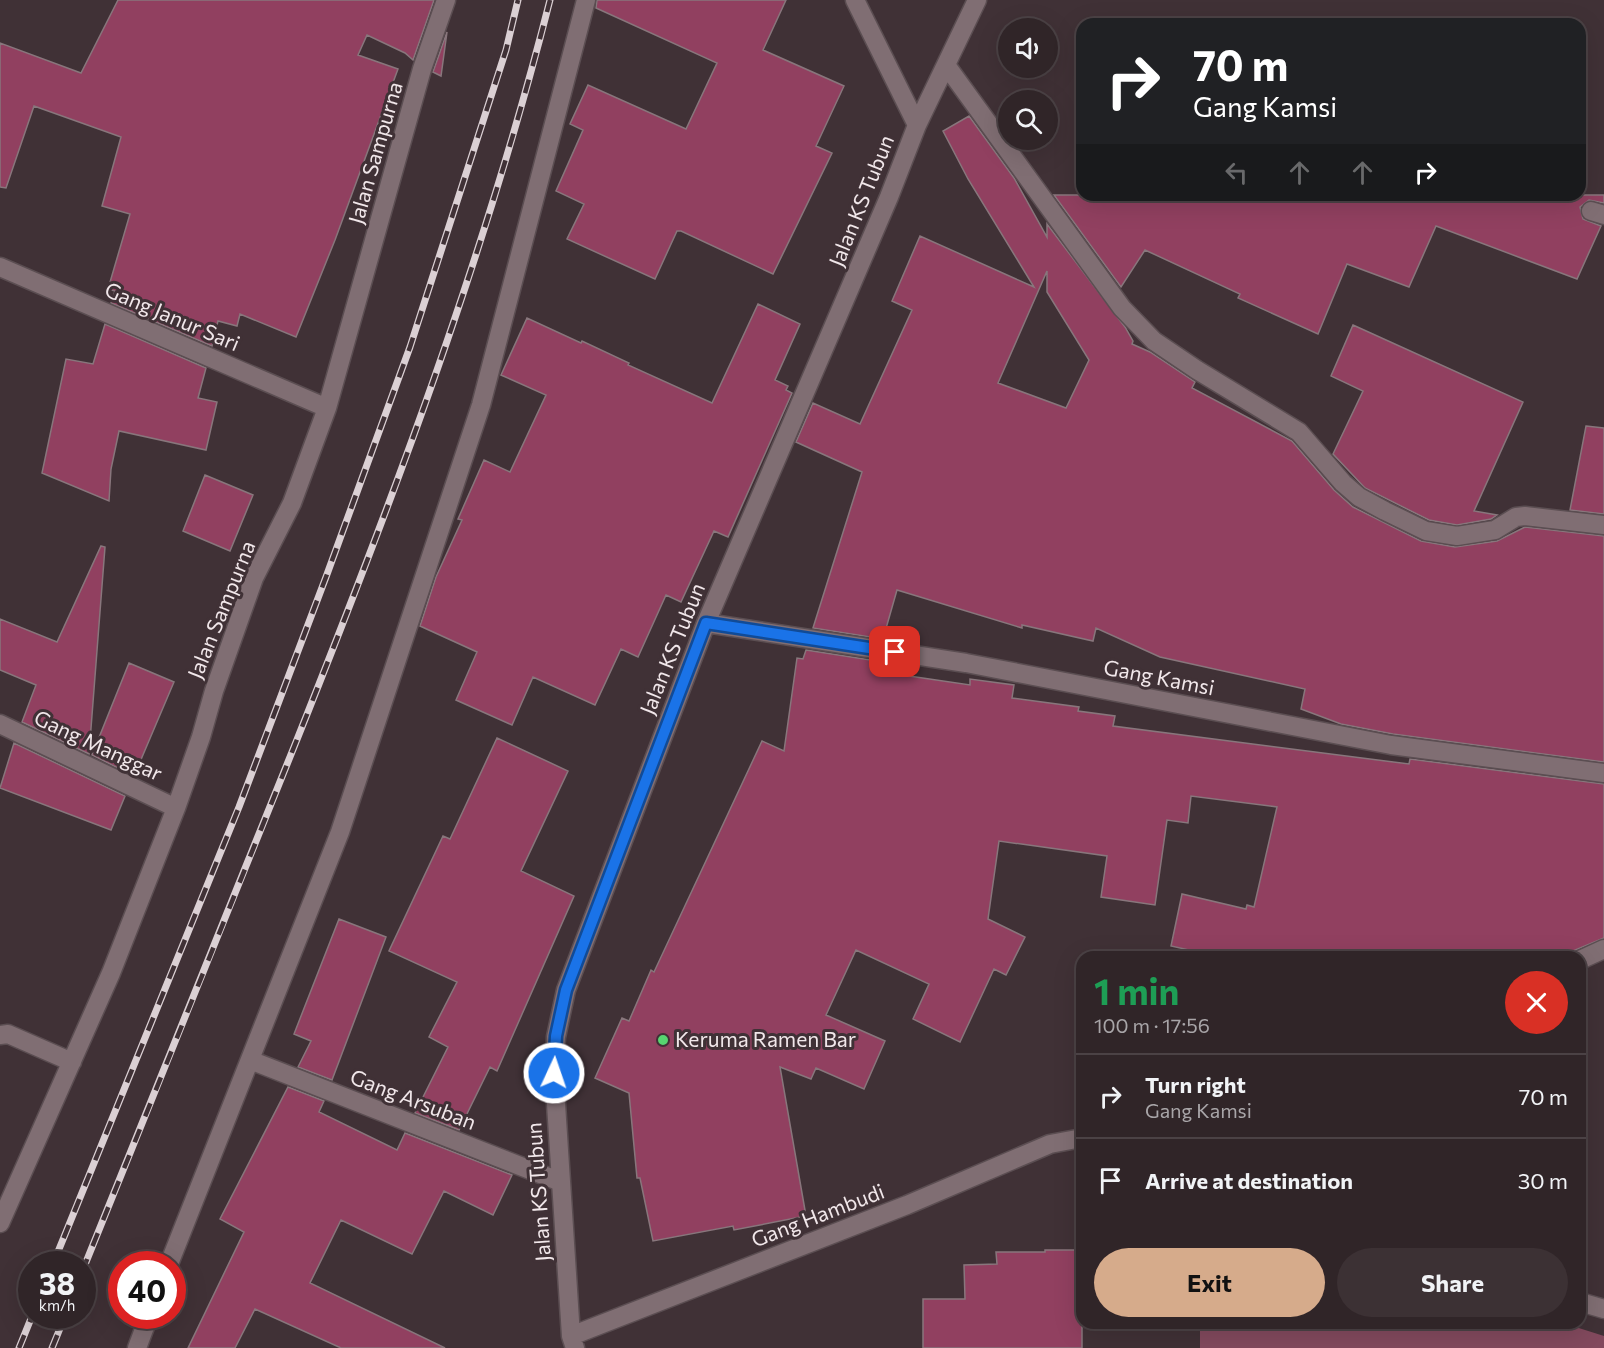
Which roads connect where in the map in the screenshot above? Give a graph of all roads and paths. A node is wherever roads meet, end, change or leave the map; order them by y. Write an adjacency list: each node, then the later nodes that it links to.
1 (446, 0): 8 (street, Jalan Sampurna)
2 (586, 0): 17 (street)
3 (855, 0): 6 (street)
4 (977, 0): 5 (street, Jalan KS Tubun)
5 (946, 65): 6 (street, Jalan KS Tubun); 9 (street)
6 (917, 125): 10 (street, Jalan KS Tubun)
7 (0, 267): 8 (street, Gang Janur Sari)
8 (327, 408): 13 (street, Jalan Sampurna)
9 (1604, 525)
10 (706, 623): 12 (street, Gang Kamsi); 20 (street, Jalan KS Tubun)
11 (0, 724): 13 (street, Gang Manggar)
12 (1604, 773)
13 (176, 808): 18 (street, Jalan Sampurna)
14 (1604, 948): 15 (street)
15 (1586, 957)
16 (0, 1035): 18 (street)
17 (250, 1060): 20 (street, Gang Arsuban); 22 (street)
18 (72, 1062): 21 (street, Jalan Sampurna)
19 (1076, 1139): 26 (street, Gang Hambudi)
20 (561, 1182): 26 (street, Jalan KS Tubun)
21 (0, 1223)
22 (174, 1251)
23 (1586, 1304): 24 (street)
24 (1604, 1309)
25 (144, 1329): 27 (street)
26 (573, 1342)
27 (136, 1348)

